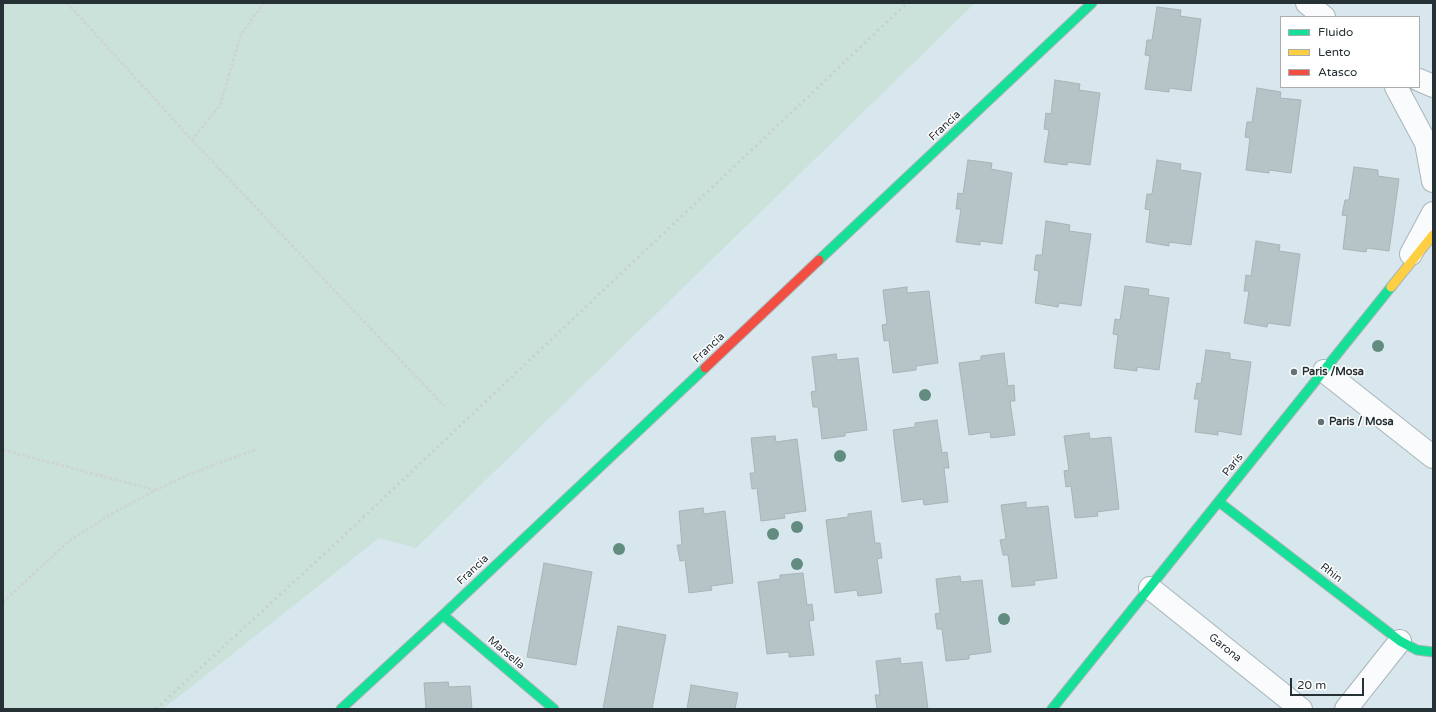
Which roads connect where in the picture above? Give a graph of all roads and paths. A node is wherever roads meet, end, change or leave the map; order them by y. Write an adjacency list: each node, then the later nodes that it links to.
1 (67, 3): 9 (path)
2 (264, 3): 9 (path)
3 (1092, 3): 23 (street, Francia)
4 (1307, 3): 5 (street)
5 (1323, 16)
6 (1420, 80): 7 (street)
7 (1433, 86)
8 (1397, 88): 10 (street)
9 (192, 140): 15 (path)
10 (1433, 181)
11 (1433, 213): 13 (street)
12 (1433, 235): 13 (street, París)
13 (1397, 280): 14 (street, París)
14 (1324, 371): 18 (street); 20 (street, París)
15 (444, 406)
16 (3, 450): 19 (path)
17 (255, 450): 19 (path)
18 (1433, 457)
19 (156, 490): 22 (path)
20 (1219, 502): 21 (street, París); 24 (street, Rhin)
21 (1150, 588): 26 (street, Garona); 29 (street, París)
22 (3, 602)
23 (443, 615): 27 (street, Francia); 28 (street, Marsella)
24 (1400, 641): 25 (street, Rhin); 30 (street)
25 (1433, 652)
26 (1293, 707)
27 (341, 709)
28 (554, 709)
29 (1052, 709)
30 (1346, 709)

